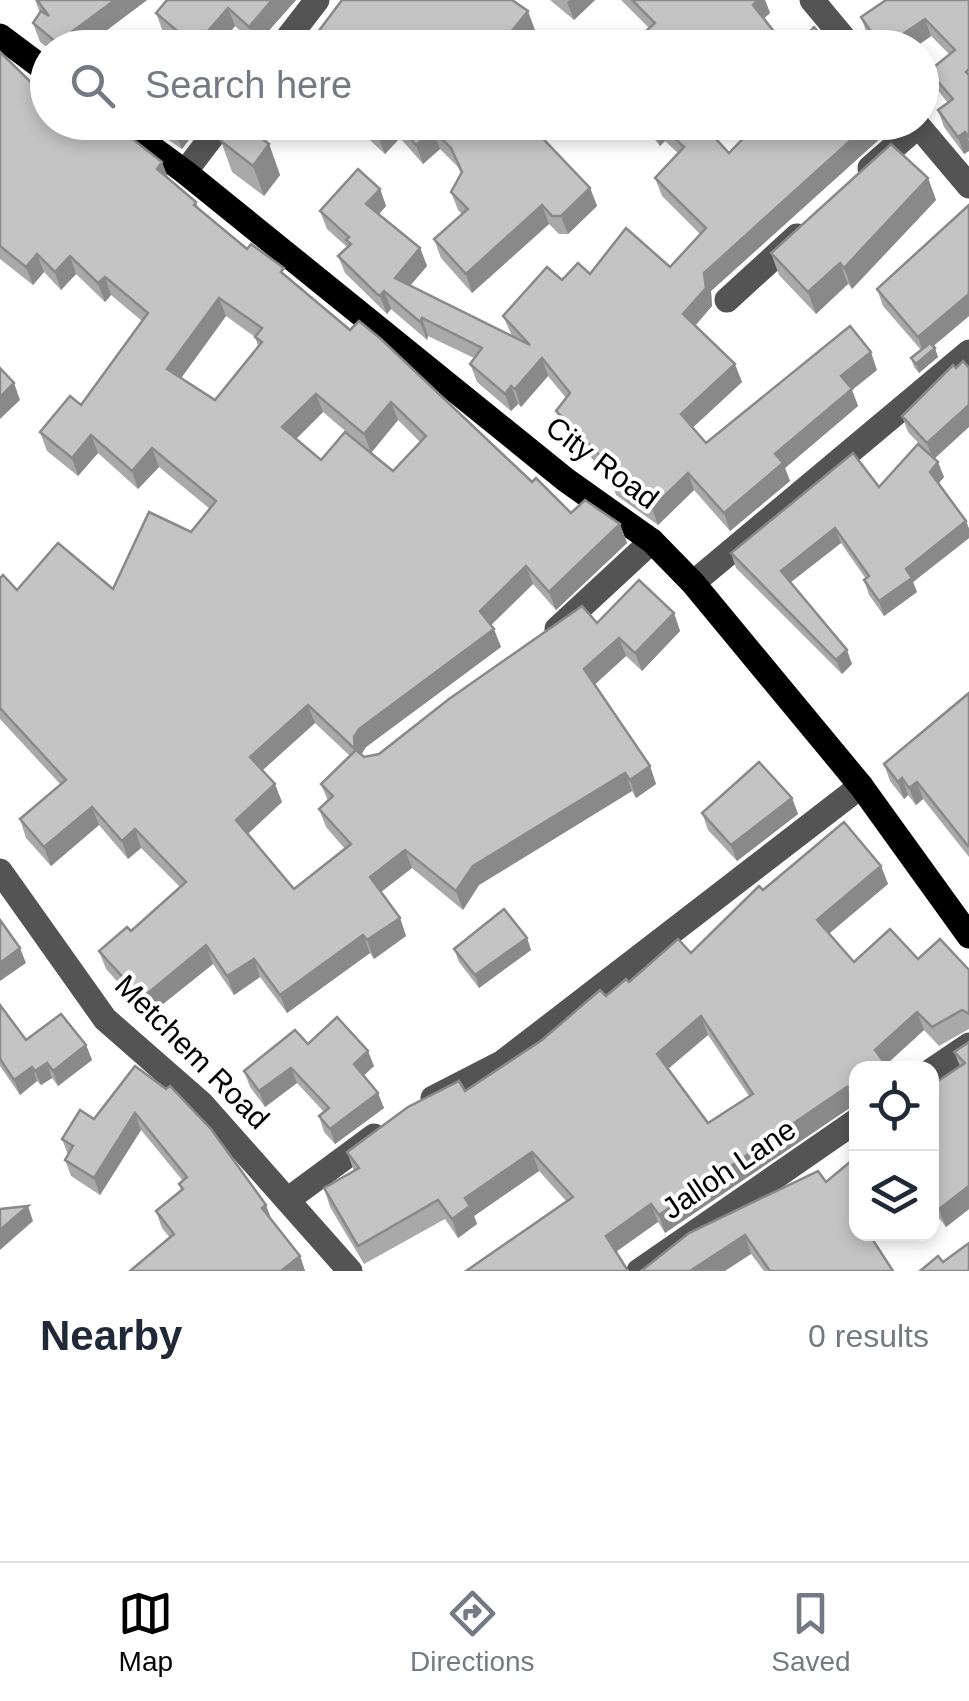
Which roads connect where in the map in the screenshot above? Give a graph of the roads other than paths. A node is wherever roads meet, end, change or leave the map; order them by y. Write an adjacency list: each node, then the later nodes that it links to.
1 (317, 0): 3 (street)
2 (812, 0): 4 (street)
3 (294, 30)
4 (837, 30)
5 (0, 36): 6 (main road)
6 (30, 58)
7 (141, 140): 11 (main road, City Road)
8 (210, 140): 11 (street)
9 (899, 140): 12 (street)
10 (930, 140): 13 (street)
11 (186, 172): 17 (main road, City Road)
12 (857, 180)
13 (969, 186)
14 (814, 220): 15 (street)
15 (727, 300)
16 (969, 352): 18 (street)
17 (652, 541): 18 (main road, City Road); 19 (street)
18 (694, 582): 20 (main road, City Road)
19 (538, 642)
20 (861, 786): 22 (main road, City Road); 27 (street)
21 (0, 871): 27 (street, Metchem Road)
22 (960, 909): 23 (main road, City Road)
23 (969, 936)
24 (969, 1045): 25 (street)
25 (939, 1065)
26 (849, 1126): 29 (street, Jalloh Lane)
27 (290, 1198): 28 (street, Metchem Road)
28 (350, 1271)
29 (639, 1271)

